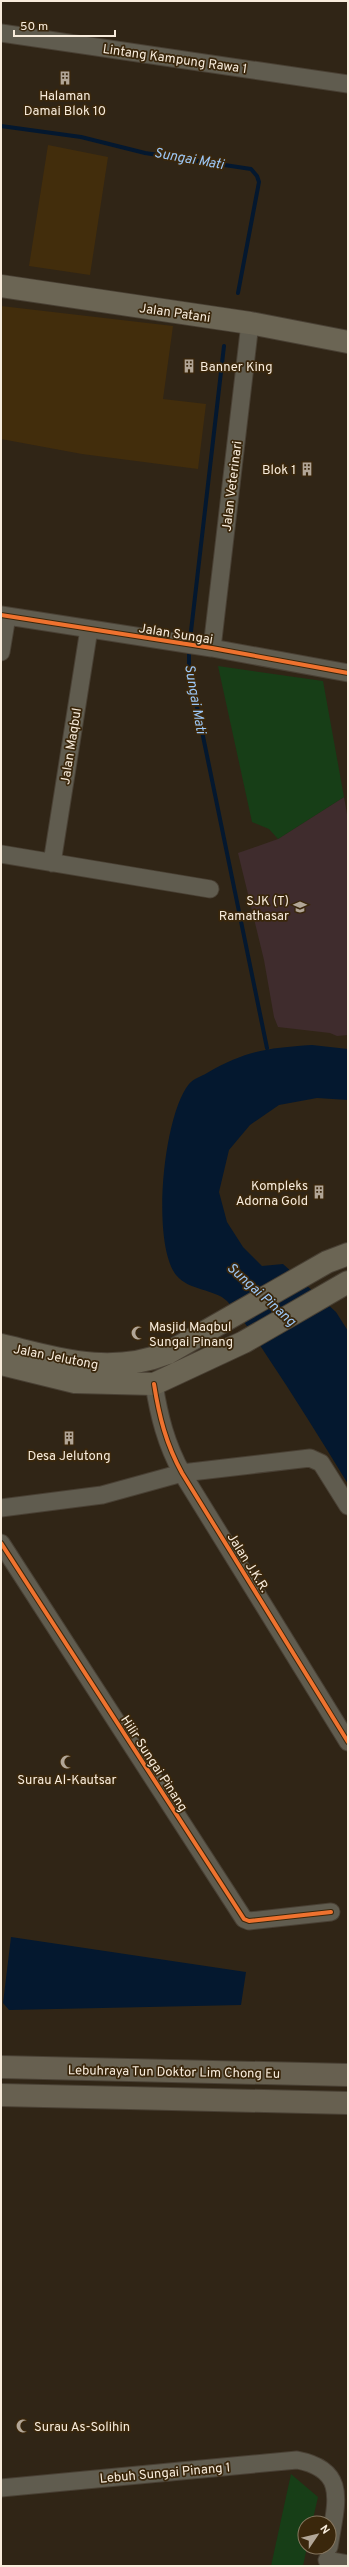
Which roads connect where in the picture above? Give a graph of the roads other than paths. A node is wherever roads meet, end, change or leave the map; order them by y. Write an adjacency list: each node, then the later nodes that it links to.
1 (1, 32): 2 (street, Lintang Kampung Rawa 1)
2 (348, 84)
3 (1, 286): 4 (main road, Jalan Patani)
4 (250, 323): 5 (main road, Jalan Patani); 8 (street, Jalan Veterinari)
5 (348, 342)
6 (4, 616): 7 (street, Jalan Sungai); 9 (street)
7 (89, 629): 8 (street, Jalan Sungai); 12 (street, Jalan Maqbul)
8 (207, 648): 10 (street, Jalan Sungai)
9 (1, 652)
10 (348, 673)
11 (1, 854): 12 (street)
12 (52, 863): 13 (street)
13 (210, 889)
14 (348, 1254): 16 (main road, Jalan Jelutong)
15 (343, 1284): 18 (main road, Jalan Jelutong)
16 (1, 1345)
17 (1, 1364): 18 (main road, Jalan Jelutong)
18 (154, 1384): 19 (street, Jalan J.K.R.)
19 (182, 1473): 20 (street); 21 (street); 23 (street, Jalan J.K.R.)
20 (348, 1506)
21 (1, 1508)
22 (1, 1543): 24 (street, Hilir Sungai Pinang)
23 (348, 1742)
24 (330, 1912)
25 (1, 2052): 27 (highway)
26 (1, 2067): 27 (highway, Lebuhraya Tun Doktor Lim Chong Eu)
27 (88, 2069): 28 (highway, Lebuhraya Tun Doktor Lim Chong Eu)
28 (348, 2075)
29 (1, 2096): 30 (highway, Lebuhraya Tun Doktor Lim Chong Eu)
30 (89, 2097): 31 (highway, Lebuhraya Tun Doktor Lim Chong Eu); 32 (highway)
31 (348, 2103)
32 (1, 2105)
33 (1, 2488): 34 (street, Lebuh Sungai Pinang 1)
34 (334, 2515)
35 (328, 2555): 36 (street)
36 (348, 2564)

